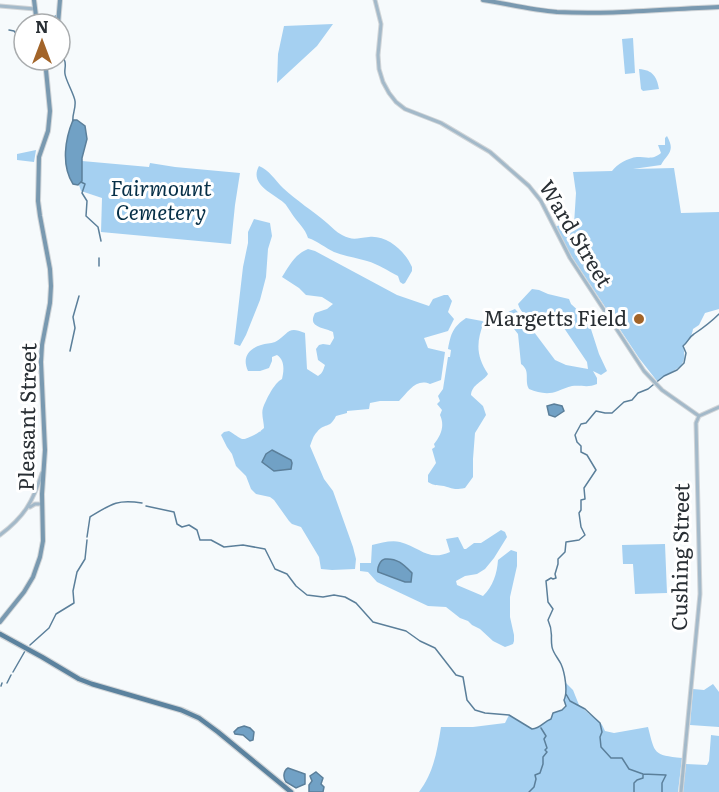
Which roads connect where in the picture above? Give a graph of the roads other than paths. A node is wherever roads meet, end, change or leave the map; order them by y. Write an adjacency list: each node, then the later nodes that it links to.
1 (34, 0): 6 (main road)
2 (375, 0): 10 (street, Ward Street)
3 (483, 0): 5 (main road)
4 (0, 6): 6 (street)
5 (719, 7)
6 (34, 9): 7 (main road)
7 (35, 12)
8 (46, 72): 11 (main road, Pleasant Street)
9 (719, 407): 10 (street)
10 (699, 416): 19 (street, Cushing Street)
11 (45, 466): 12 (main road, Pleasant Street); 13 (street)
12 (42, 502): 13 (street); 14 (street); 16 (main road, Pleasant Street)
13 (30, 503): 14 (street)
14 (28, 508): 15 (street)
15 (0, 535)
16 (0, 622)
17 (0, 634): 18 (main road)
18 (291, 792)
19 (681, 792)

